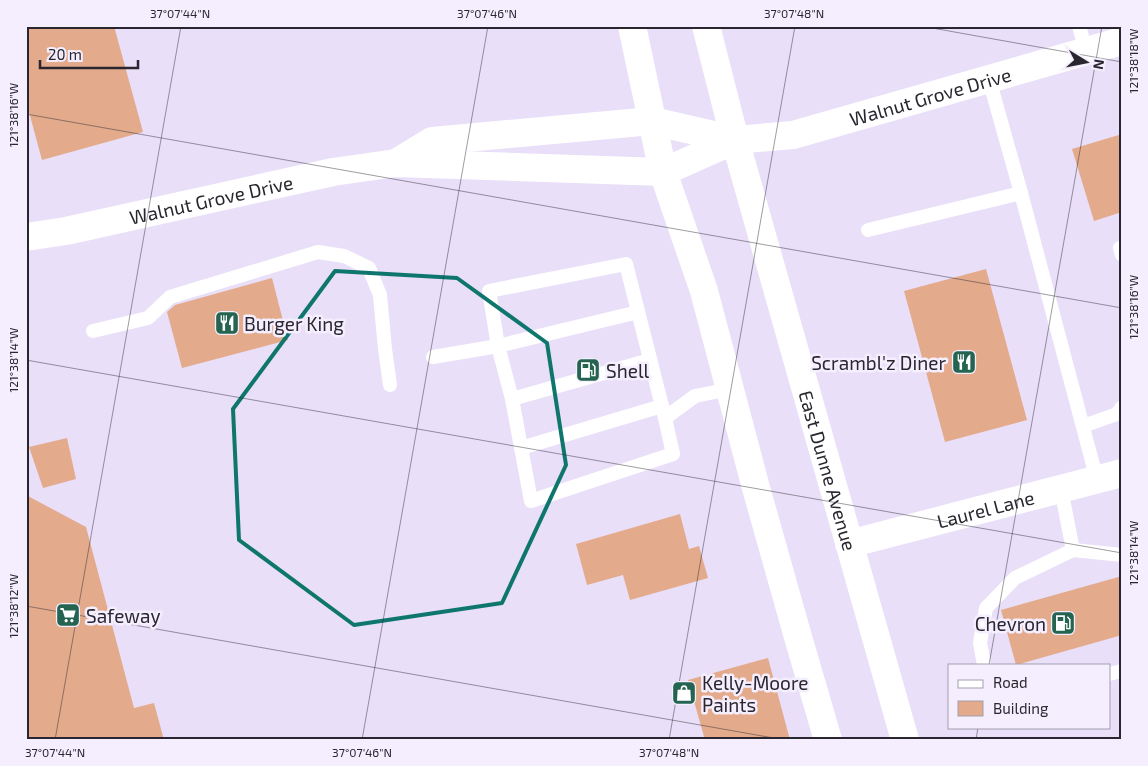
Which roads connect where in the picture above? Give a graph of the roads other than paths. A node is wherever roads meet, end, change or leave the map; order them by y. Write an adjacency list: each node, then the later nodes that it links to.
1 (632, 26): 6 (street)
2 (706, 26): 7 (street, East Dunne Avenue)
3 (1083, 38): 4 (street, Walnut Grove Drive); 5 (street, Walnut Grove Drive)
4 (1122, 41)
5 (989, 79): 7 (street, Walnut Grove Drive); 10 (lane)
6 (652, 121): 7 (street, Walnut Grove Drive); 8 (street, Walnut Grove Drive); 9 (street)
7 (735, 140): 9 (street, Walnut Grove Drive); 27 (street, East Dunne Avenue)
8 (396, 163): 9 (street, Walnut Grove Drive); 12 (street, Walnut Grove Drive)
9 (663, 172): 19 (street)
10 (1021, 193): 11 (lane); 23 (lane)
11 (868, 230)
12 (26, 237)
13 (638, 312): 15 (lane); 15 (lane); 17 (lane)
14 (93, 330): 18 (lane)
15 (498, 346): 16 (lane); 20 (lane)
16 (433, 357)
17 (650, 360): 20 (lane); 22 (lane)
18 (390, 385)
19 (730, 389): 22 (lane); 31 (street)
20 (512, 399): 24 (lane)
21 (1122, 407): 23 (lane)
22 (663, 412): 24 (lane); 24 (lane)
23 (1083, 426): 25 (lane)
24 (521, 448)
25 (1109, 476): 26 (street, Laurel Lane)
26 (1061, 489): 27 (street, Laurel Lane); 28 (lane)
27 (849, 544): 32 (street, East Dunne Avenue)
28 (1073, 550): 29 (lane); 30 (lane)
29 (1122, 555)
30 (984, 664)
31 (828, 740)
32 (906, 740)

